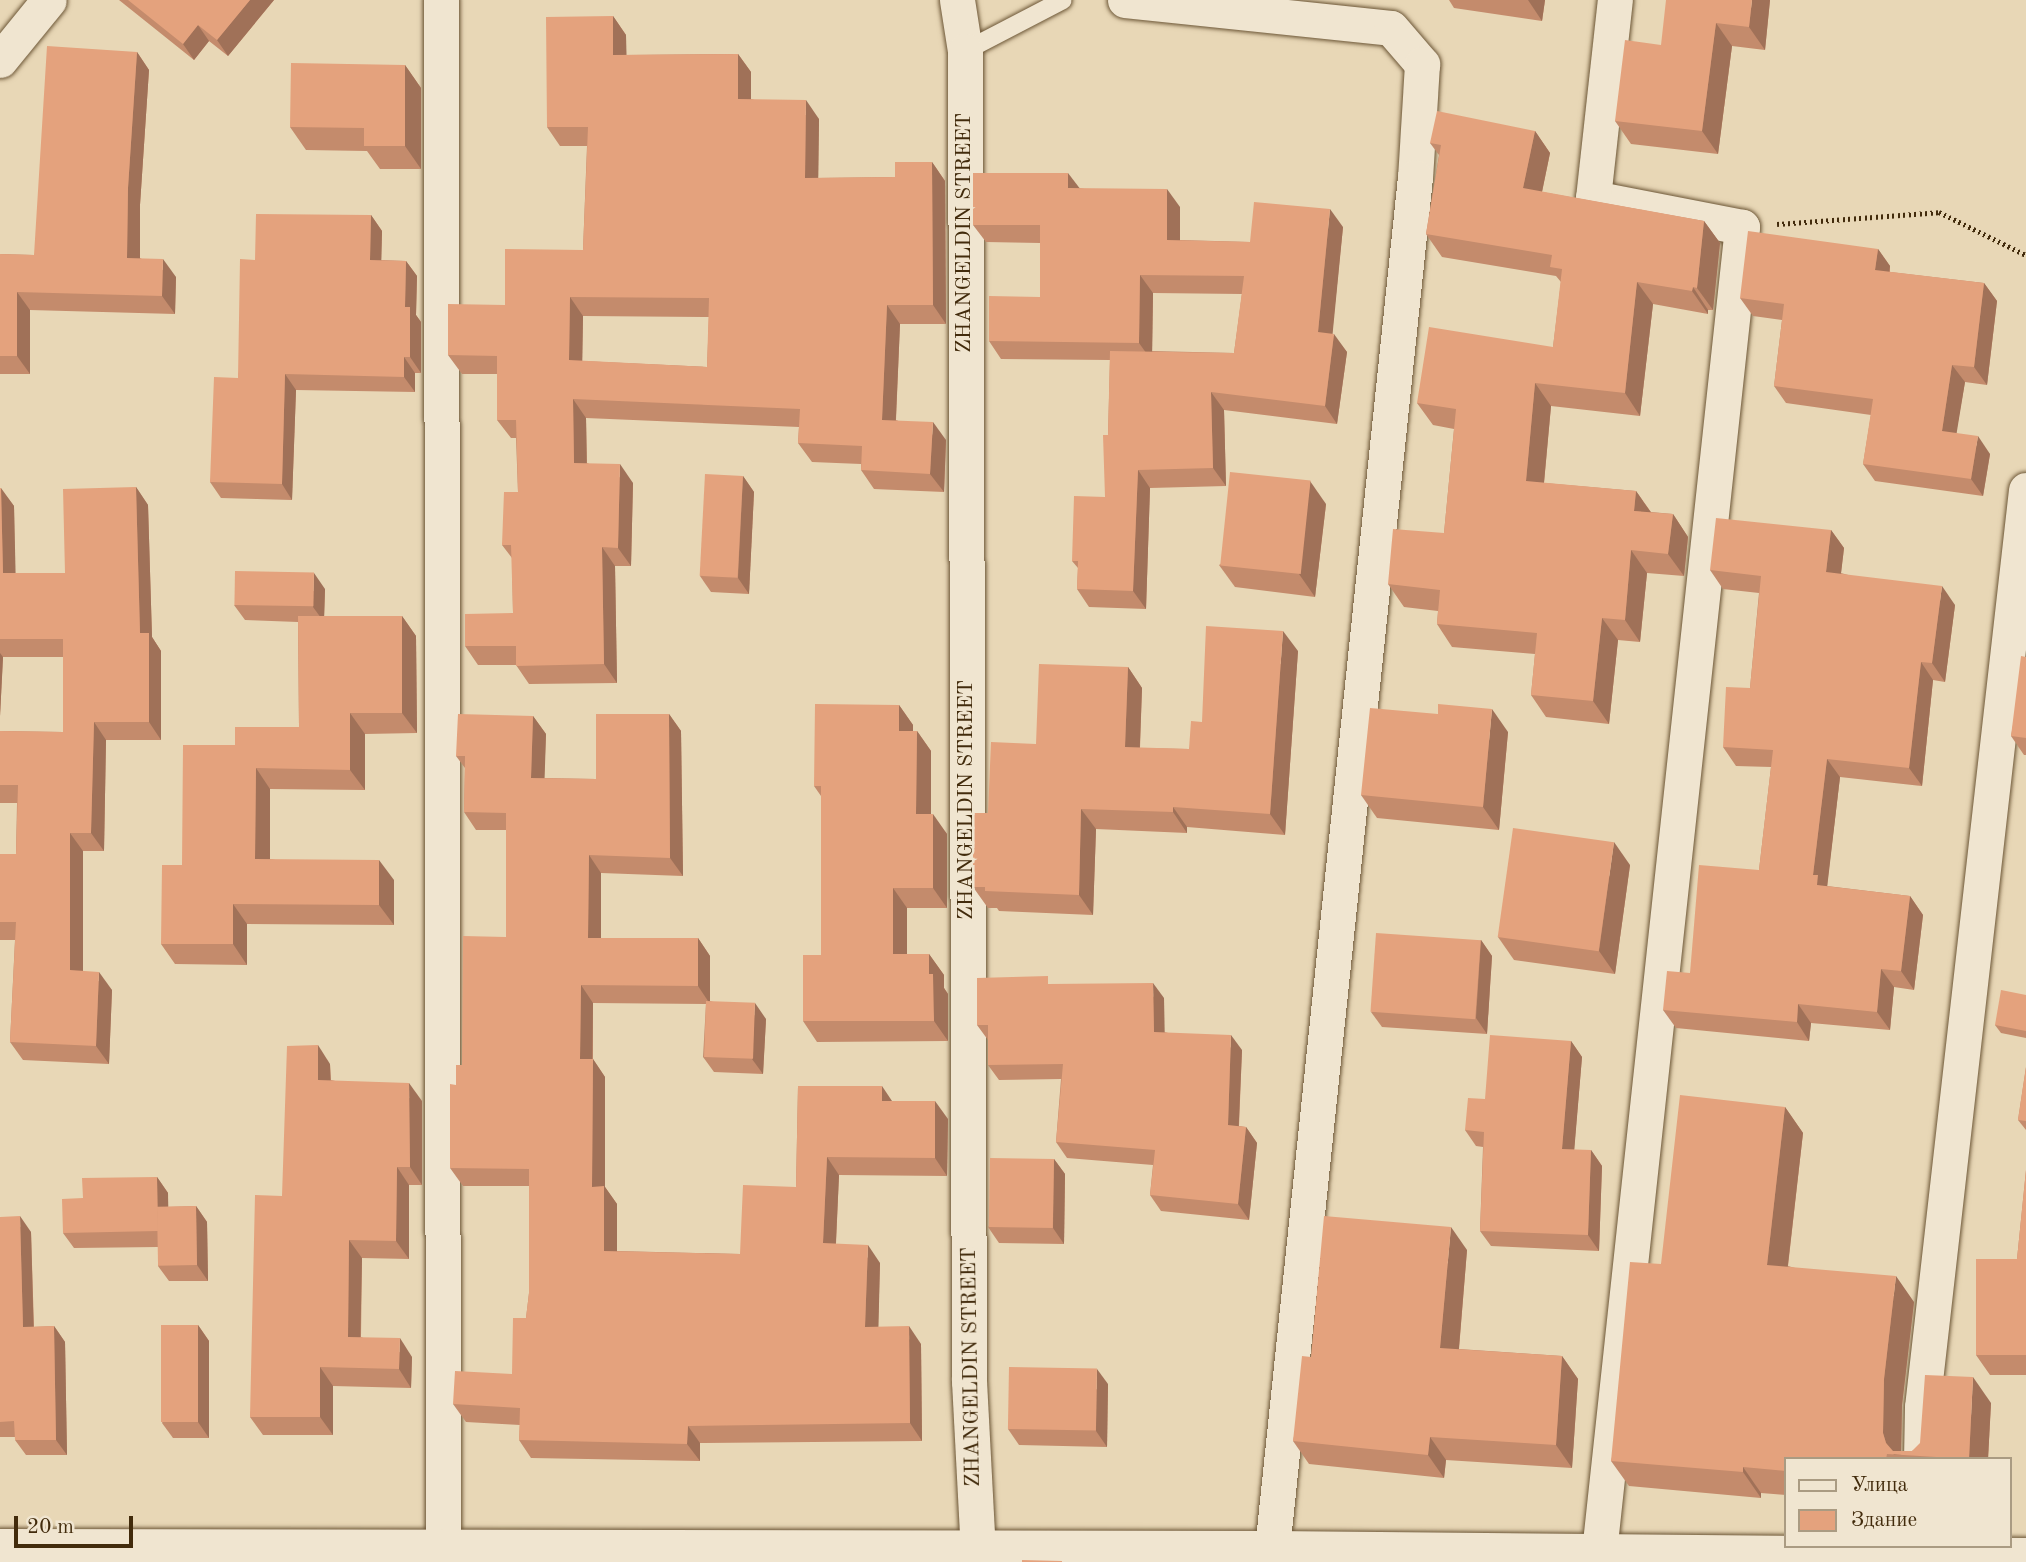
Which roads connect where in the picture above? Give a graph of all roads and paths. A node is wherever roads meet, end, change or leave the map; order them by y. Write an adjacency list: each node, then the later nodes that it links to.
1 (49, 0): 8 (street)
2 (441, 0): 14 (street)
3 (957, 0): 7 (street, ZHANGELDIN STREET)
4 (1063, 0): 7 (lane)
5 (1125, 0): 16 (street)
6 (1615, 0): 9 (street)
7 (965, 51): 15 (street, ZHANGELDIN STREET)
8 (0, 60)
9 (1741, 227): 10 (path); 18 (street)
10 (2026, 255)
11 (2026, 490): 12 (street)
12 (1921, 1457)
13 (0, 1548): 14 (street)
14 (443, 1548): 19 (street)
15 (978, 1550): 16 (street); 19 (street)
16 (1272, 1550): 20 (street)
17 (1918, 1551): 18 (street); 21 (street)
18 (1599, 1552): 20 (street)
19 (707, 1555)
20 (1477, 1557)
21 (2026, 1557)

